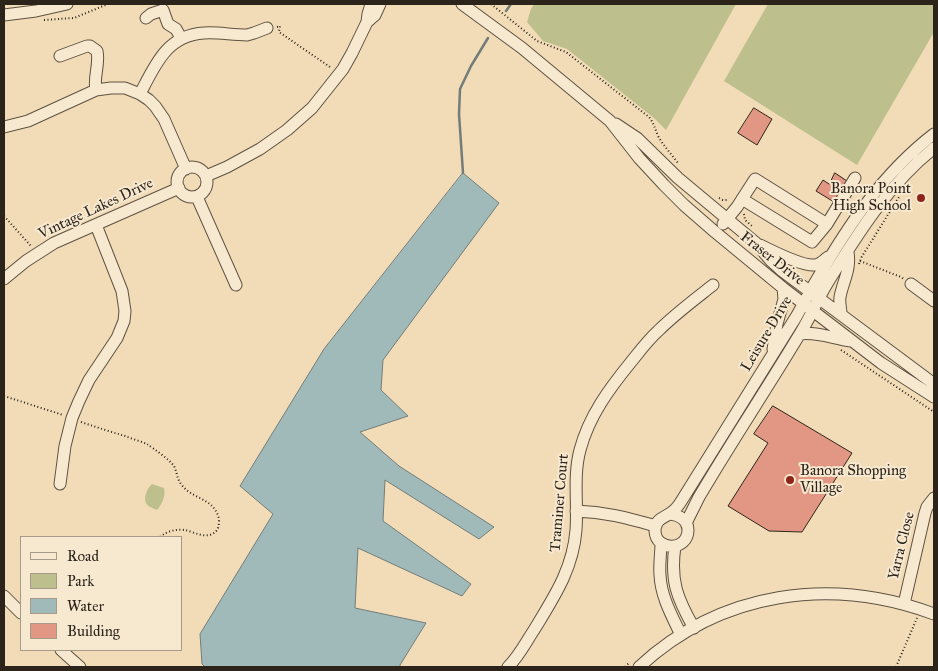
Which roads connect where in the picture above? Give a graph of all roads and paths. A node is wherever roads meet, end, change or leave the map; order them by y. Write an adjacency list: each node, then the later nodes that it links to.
1 (67, 4): 9 (street)
2 (108, 4): 11 (path)
3 (371, 4): 12 (street)
4 (380, 4): 12 (street)
5 (461, 4): 8 (street, Fraser Drive)
6 (483, 4): 8 (street)
7 (491, 4): 23 (path)
8 (477, 14): 19 (street, Fraser Drive)
9 (4, 15)
10 (146, 18): 14 (street)
11 (40, 20)
12 (367, 22): 25 (street)
13 (267, 28): 14 (street); 16 (path)
14 (181, 38): 18 (street)
15 (60, 56): 17 (street)
16 (330, 67)
17 (96, 90): 18 (street); 20 (street)
18 (140, 94): 24 (street)
19 (610, 121): 34 (street, Fraser Drive); 37 (street, Fraser Drive)
20 (4, 127)
21 (934, 134): 41 (street, Leisure Drive)
22 (934, 148): 40 (street, Leisure Drive)
23 (680, 165)
24 (186, 169): 25 (street); 27 (street)
25 (206, 176): 30 (street)
26 (855, 178): 35 (street)
27 (178, 188): 30 (street); 36 (street, Vintage Lakes Drive)
28 (712, 194): 32 (path)
29 (901, 195): 42 (path)
30 (197, 197): 47 (street)
31 (742, 199): 34 (street); 35 (street); 35 (street)
32 (730, 200)
33 (4, 216): 39 (path)
34 (727, 220): 37 (street); 38 (street, Fraser Drive)
35 (827, 224)
36 (96, 225): 39 (street, Vintage Lakes Drive); 63 (street)
37 (715, 232): 48 (street, Fraser Drive)
38 (756, 243): 41 (street); 49 (street, Fraser Drive)
39 (38, 252): 44 (street, Vintage Lakes Drive)
40 (848, 252): 49 (street, Leisure Drive); 53 (street)
41 (833, 253): 49 (street, Leisure Drive)
42 (860, 261): 43 (path); 45 (path)
43 (857, 269)
44 (4, 279)
45 (910, 284): 50 (street)
46 (714, 285): 69 (street, Traminer Court)
47 (236, 286)
48 (783, 288): 51 (street, Fraser Drive); 57 (street)
49 (815, 294): 51 (street, Leisure Drive); 52 (street, Leisure Drive); 53 (street, Fraser Drive)
50 (934, 301)
51 (804, 303): 52 (street, Fraser Drive); 57 (street, Leisure Drive)
52 (813, 311): 54 (street, Leisure Drive); 55 (street, Fraser Drive)
53 (842, 314): 58 (street, Fraser Drive)
54 (800, 334): 55 (street); 59 (street, Leisure Drive)
55 (852, 341): 61 (street, Fraser Drive)
56 (839, 349): 62 (path)
57 (773, 353): 64 (street, Leisure Drive)
58 (934, 384)
59 (763, 394): 64 (street); 66 (street, Leisure Drive)
60 (4, 396): 63 (path)
61 (934, 397)
62 (934, 412)
63 (72, 418): 67 (street); 73 (path)
64 (726, 431): 65 (street, Leisure Drive)
65 (706, 461): 66 (street); 70 (street, Leisure Drive)
66 (710, 477): 71 (street, Leisure Drive)
67 (60, 484)
68 (934, 498): 77 (street, Yarra Close)
69 (576, 511): 72 (street); 86 (street, Traminer Court)
70 (670, 514): 71 (street); 72 (street, Leisure Drive)
71 (686, 523): 75 (street, Leisure Drive)
72 (656, 526): 74 (street)
73 (162, 536)
74 (661, 543): 75 (street); 82 (street)
75 (675, 546): 81 (street)
76 (4, 596): 79 (street)
77 (904, 604): 78 (street); 81 (street)
78 (921, 609): 80 (street); 88 (path)
79 (20, 612)
80 (934, 614)
81 (694, 628): 82 (street)
82 (682, 635): 84 (street)
83 (62, 651): 85 (street)
84 (634, 665): 87 (path)
85 (80, 667)
86 (508, 667)
87 (625, 667)
88 (896, 667)

